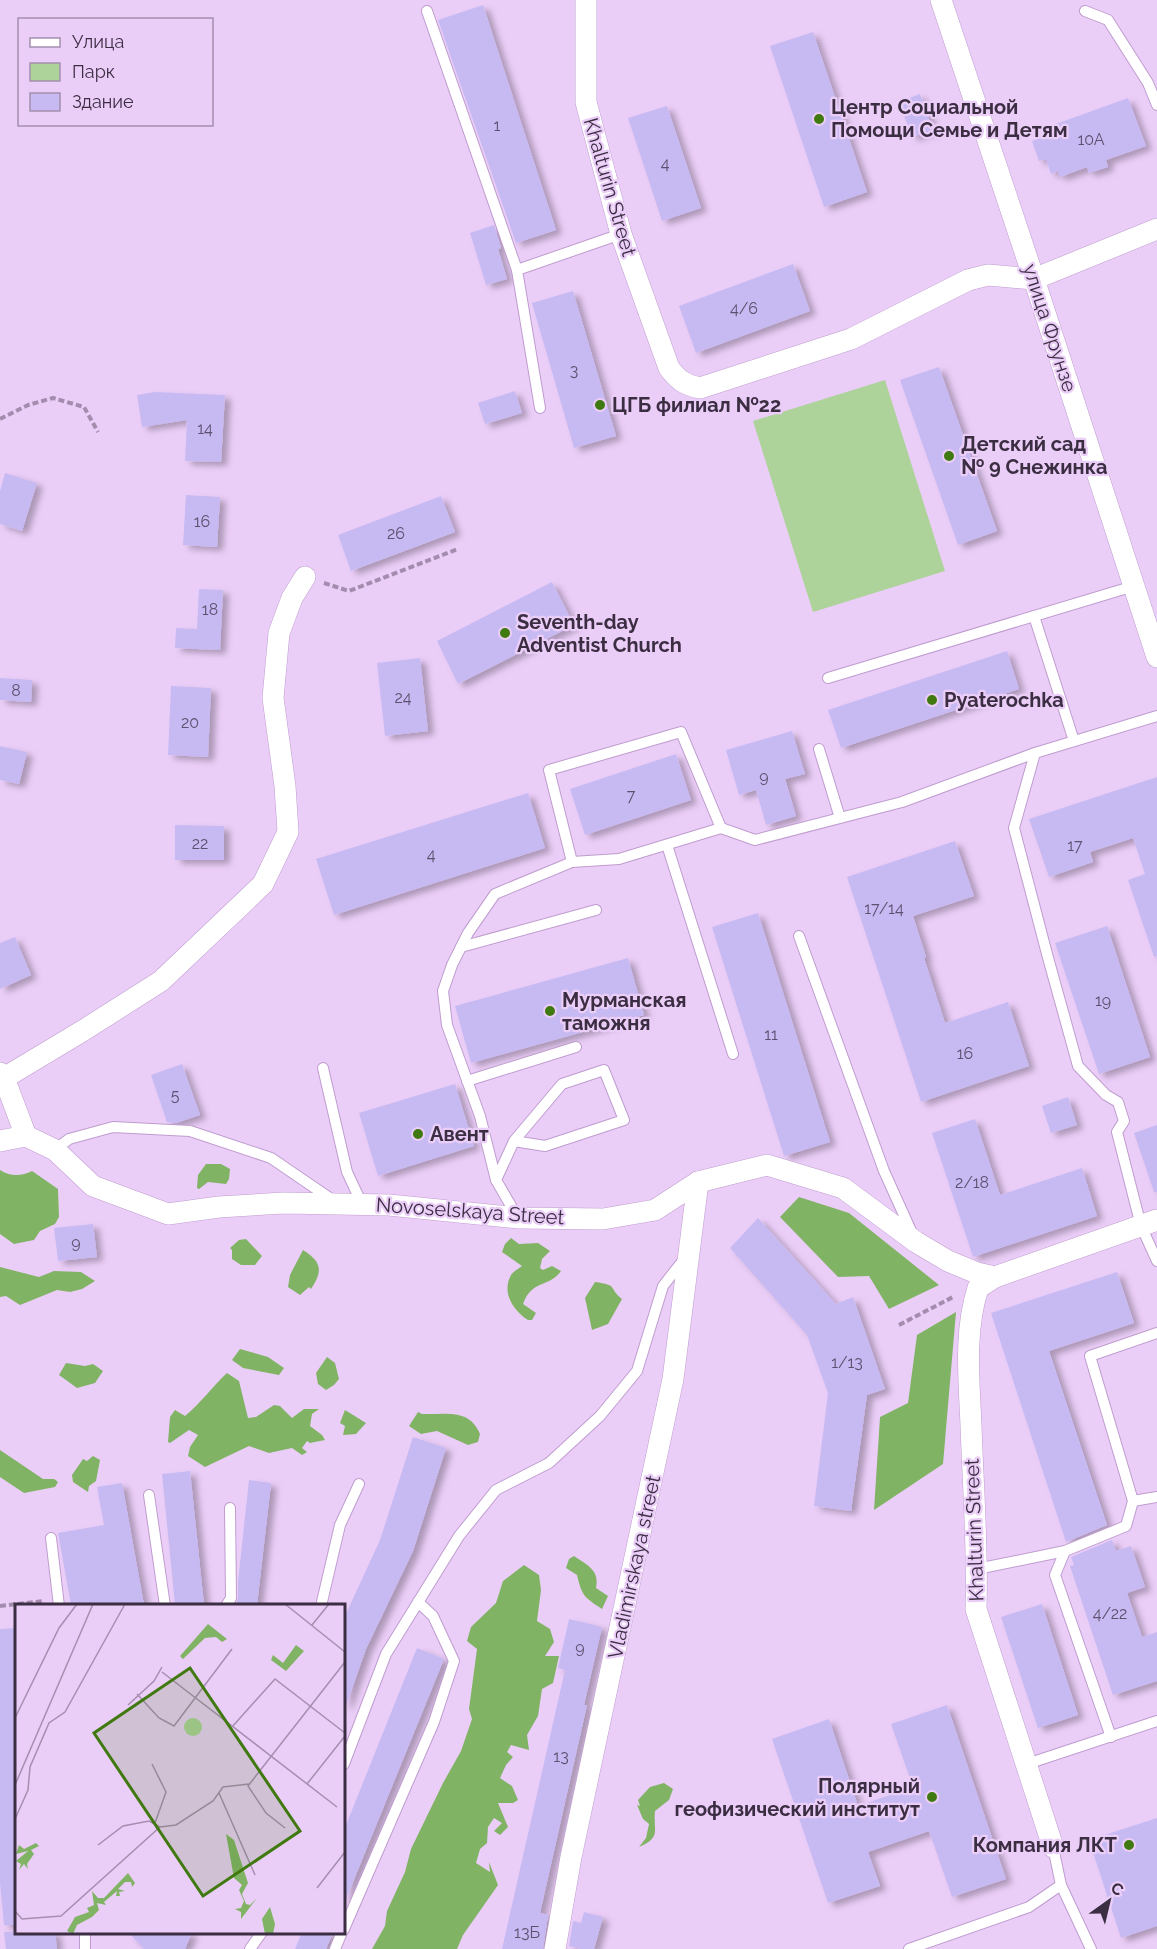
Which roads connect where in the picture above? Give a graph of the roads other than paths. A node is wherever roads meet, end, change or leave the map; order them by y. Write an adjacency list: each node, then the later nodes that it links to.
1 (585, 0): 7 (street, Khalturin Street)
2 (941, 0): 9 (street, улица Фрунзе)
3 (427, 11): 8 (lane)
4 (1085, 11): 5 (lane)
5 (1157, 105)
6 (1157, 229): 9 (street)
7 (621, 234): 8 (lane); 9 (street, Khalturin Street)
8 (517, 270): 10 (lane)
9 (1034, 279): 12 (street, улица Фрунзе)
10 (540, 408)
11 (305, 577): 31 (street)
12 (1134, 586): 13 (lane); 14 (street, улица Фрунзе)
13 (1034, 616): 16 (lane); 18 (lane)
14 (1153, 629): 15 (street, улица Фрунзе)
15 (1157, 657)
16 (828, 678)
17 (1157, 716): 18 (lane)
18 (1074, 741): 20 (lane)
19 (819, 749): 21 (lane)
20 (1035, 753): 21 (lane); 42 (lane)
21 (840, 819): 22 (lane)
22 (721, 828): 23 (lane); 24 (lane)
23 (667, 845): 24 (lane); 29 (lane)
24 (572, 862): 27 (lane)
25 (596, 910): 27 (lane)
26 (799, 936): 43 (lane)
27 (461, 947): 32 (lane)
28 (576, 1047): 32 (lane)
29 (733, 1054)
30 (323, 1068): 40 (lane)
31 (2, 1075): 33 (street)
32 (467, 1081): 37 (lane)
33 (26, 1136): 34 (street); 36 (street, Novoselskaya Street)
34 (0, 1141)
35 (514, 1141): 35 (lane); 37 (lane)
36 (55, 1150): 39 (street, Novoselskaya Street); 39 (lane)
37 (496, 1180): 41 (lane)
38 (698, 1182): 41 (street, Novoselskaya Street); 43 (street, Novoselskaya Street); 44 (street, Vladimirskaya street)
39 (338, 1204): 40 (street, Novoselskaya Street)
40 (362, 1204): 41 (street, Novoselskaya Street)
41 (519, 1218)
42 (1149, 1223): 45 (lane); 46 (street)
43 (916, 1242): 46 (street, Novoselskaya Street)
44 (689, 1252): 56 (lane); 73 (street, Vladimirskaya street)
45 (1157, 1261)
46 (995, 1277): 55 (street, Khalturin Street)
47 (1157, 1333): 51 (lane)
48 (359, 1484): 60 (lane)
49 (149, 1495): 58 (lane)
50 (1157, 1497): 51 (lane)
51 (1133, 1501): 54 (lane)
52 (230, 1508): 59 (lane)
53 (51, 1538): 57 (lane)
54 (1065, 1551): 55 (lane); 62 (lane)
55 (977, 1569): 64 (street, Khalturin Street)
56 (418, 1602): 63 (lane); 67 (lane)
57 (59, 1603)
58 (165, 1604)
59 (227, 1604)
60 (321, 1604)
61 (1157, 1721): 62 (lane)
62 (1111, 1737): 64 (lane)
63 (345, 1761)
64 (1027, 1764): 65 (street, Khalturin Street)
65 (1053, 1847): 66 (lane)
66 (1061, 1885): 74 (lane); 75 (lane)
67 (345, 1926)
68 (261, 1934): 71 (lane); 72 (lane)
69 (342, 1934): 70 (lane)
70 (335, 1948)
71 (250, 1949)
72 (263, 1949)
73 (555, 1949)
74 (909, 1949)
75 (1090, 1949)

